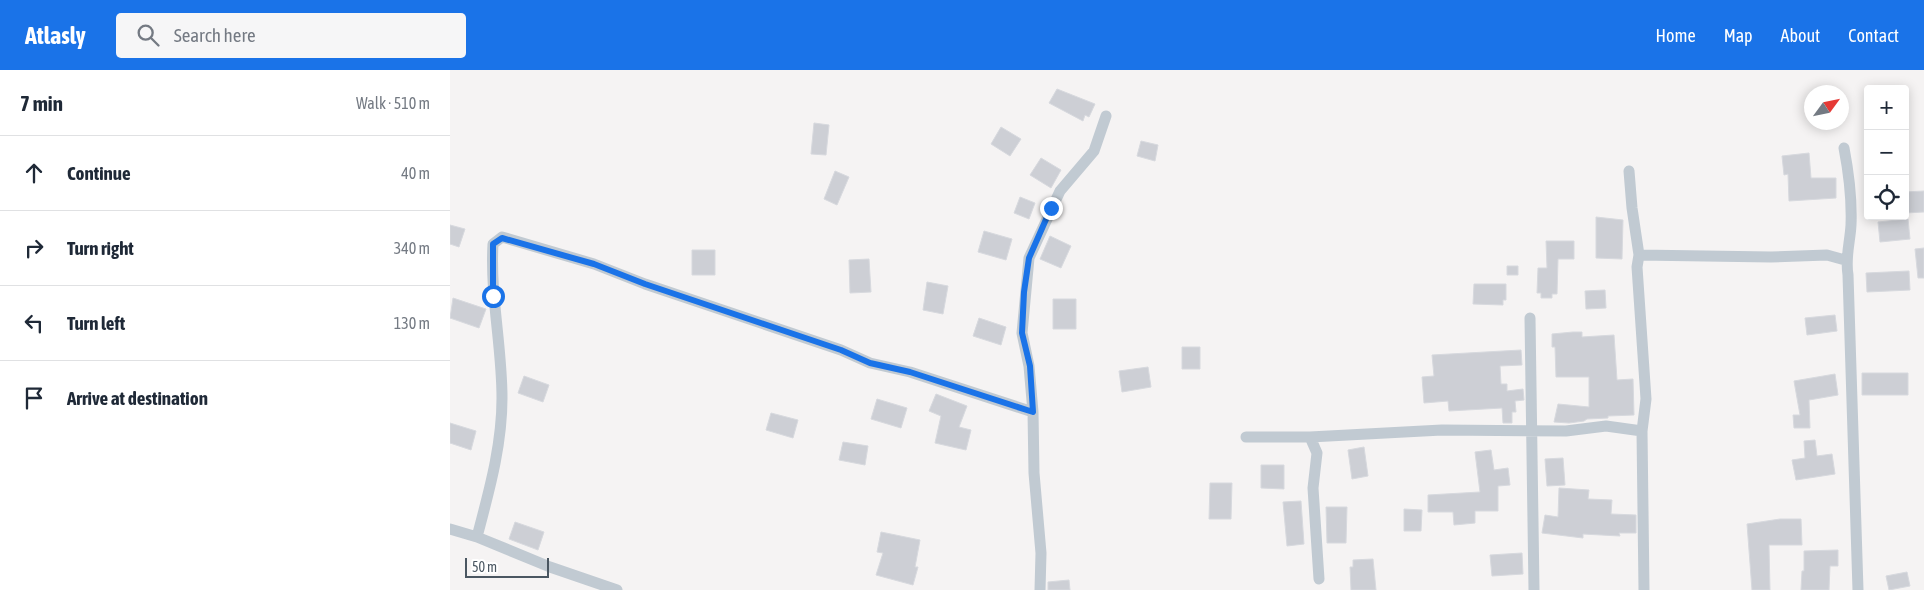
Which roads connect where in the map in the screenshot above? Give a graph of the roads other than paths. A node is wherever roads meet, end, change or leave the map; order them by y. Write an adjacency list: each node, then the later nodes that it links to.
1 (1106, 116): 7 (street)
2 (1844, 148): 5 (street)
3 (1629, 171): 4 (street)
4 (1639, 255): 5 (street); 8 (street)
5 (1845, 260): 19 (street)
6 (1530, 318): 9 (street)
7 (1033, 412): 13 (street); 16 (street)
8 (1642, 431): 9 (street); 18 (street)
9 (1532, 432): 11 (street); 17 (street)
10 (1246, 437): 11 (street)
11 (1310, 437): 14 (street)
12 (450, 530): 13 (street)
13 (477, 537): 15 (street)
14 (1319, 579)
15 (617, 590)
16 (1040, 590)
17 (1534, 590)
18 (1644, 590)
19 (1858, 590)

